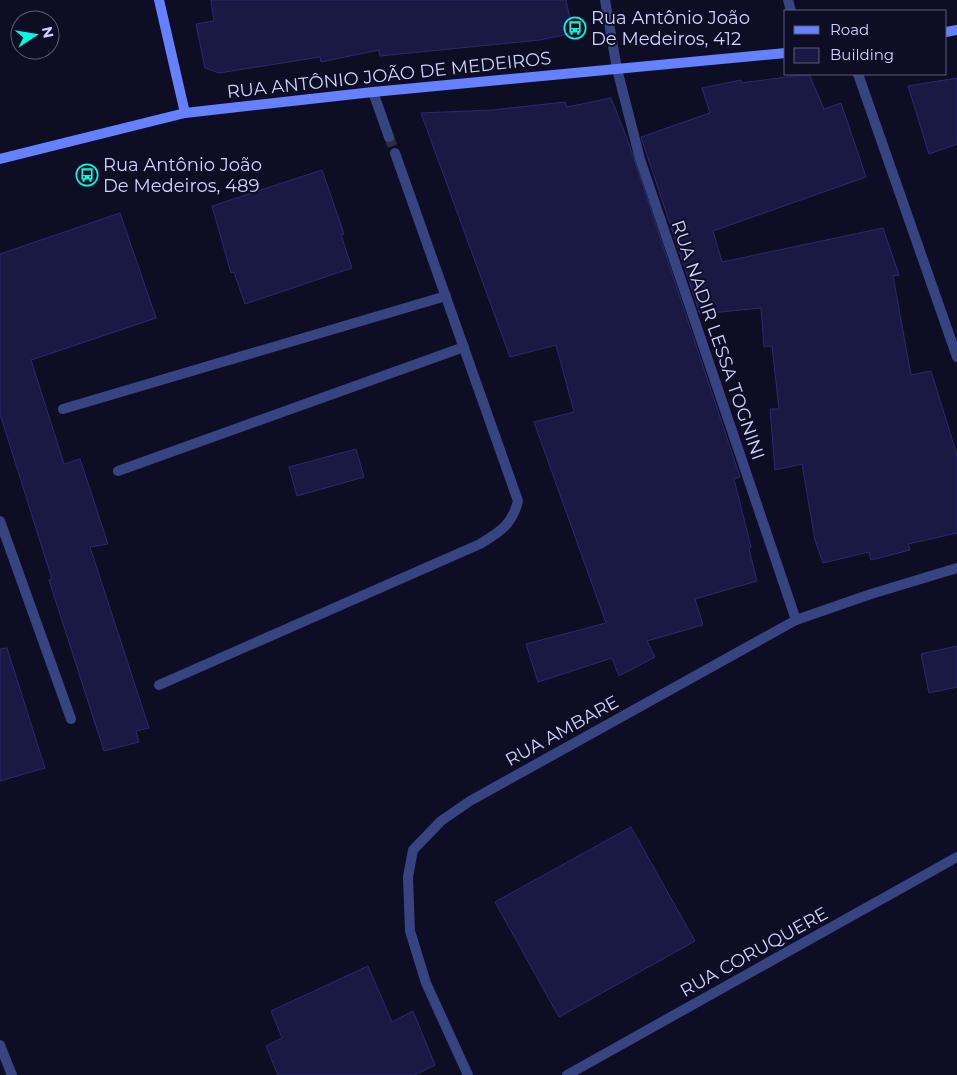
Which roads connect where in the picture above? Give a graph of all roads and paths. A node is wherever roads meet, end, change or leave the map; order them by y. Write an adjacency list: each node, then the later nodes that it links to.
1 (159, 0): 7 (street)
2 (605, 0): 4 (street, RUA NADIR LESSA TOGNINI)
3 (784, 53): 4 (street, RUA ANTÔNIO JOÃO DE MEDEIROS)
4 (617, 69): 6 (street, RUA ANTÔNIO JOÃO DE MEDEIROS); 18 (street, RUA NADIR LESSA TOGNINI)
5 (858, 75): 13 (street)
6 (373, 92): 7 (street, RUA ANTÔNIO JOÃO DE MEDEIROS); 8 (street)
7 (185, 113): 10 (street, RUA ANTÔNIO JOÃO DE MEDEIROS)
8 (389, 137)
9 (395, 153): 11 (street)
10 (0, 159)
11 (446, 296): 12 (street); 14 (street)
12 (464, 347): 15 (street); 19 (street)
13 (957, 357)
14 (64, 409)
15 (118, 471)
16 (0, 521): 20 (street)
17 (957, 568): 18 (street, RUA AMBARE)
18 (796, 620): 24 (street, RUA AMBARE)
19 (159, 685)
20 (71, 718)
21 (957, 857): 25 (street, RUA CORUQUERE)
22 (0, 1045): 23 (street)
23 (12, 1075)
24 (468, 1075)
25 (567, 1075)

